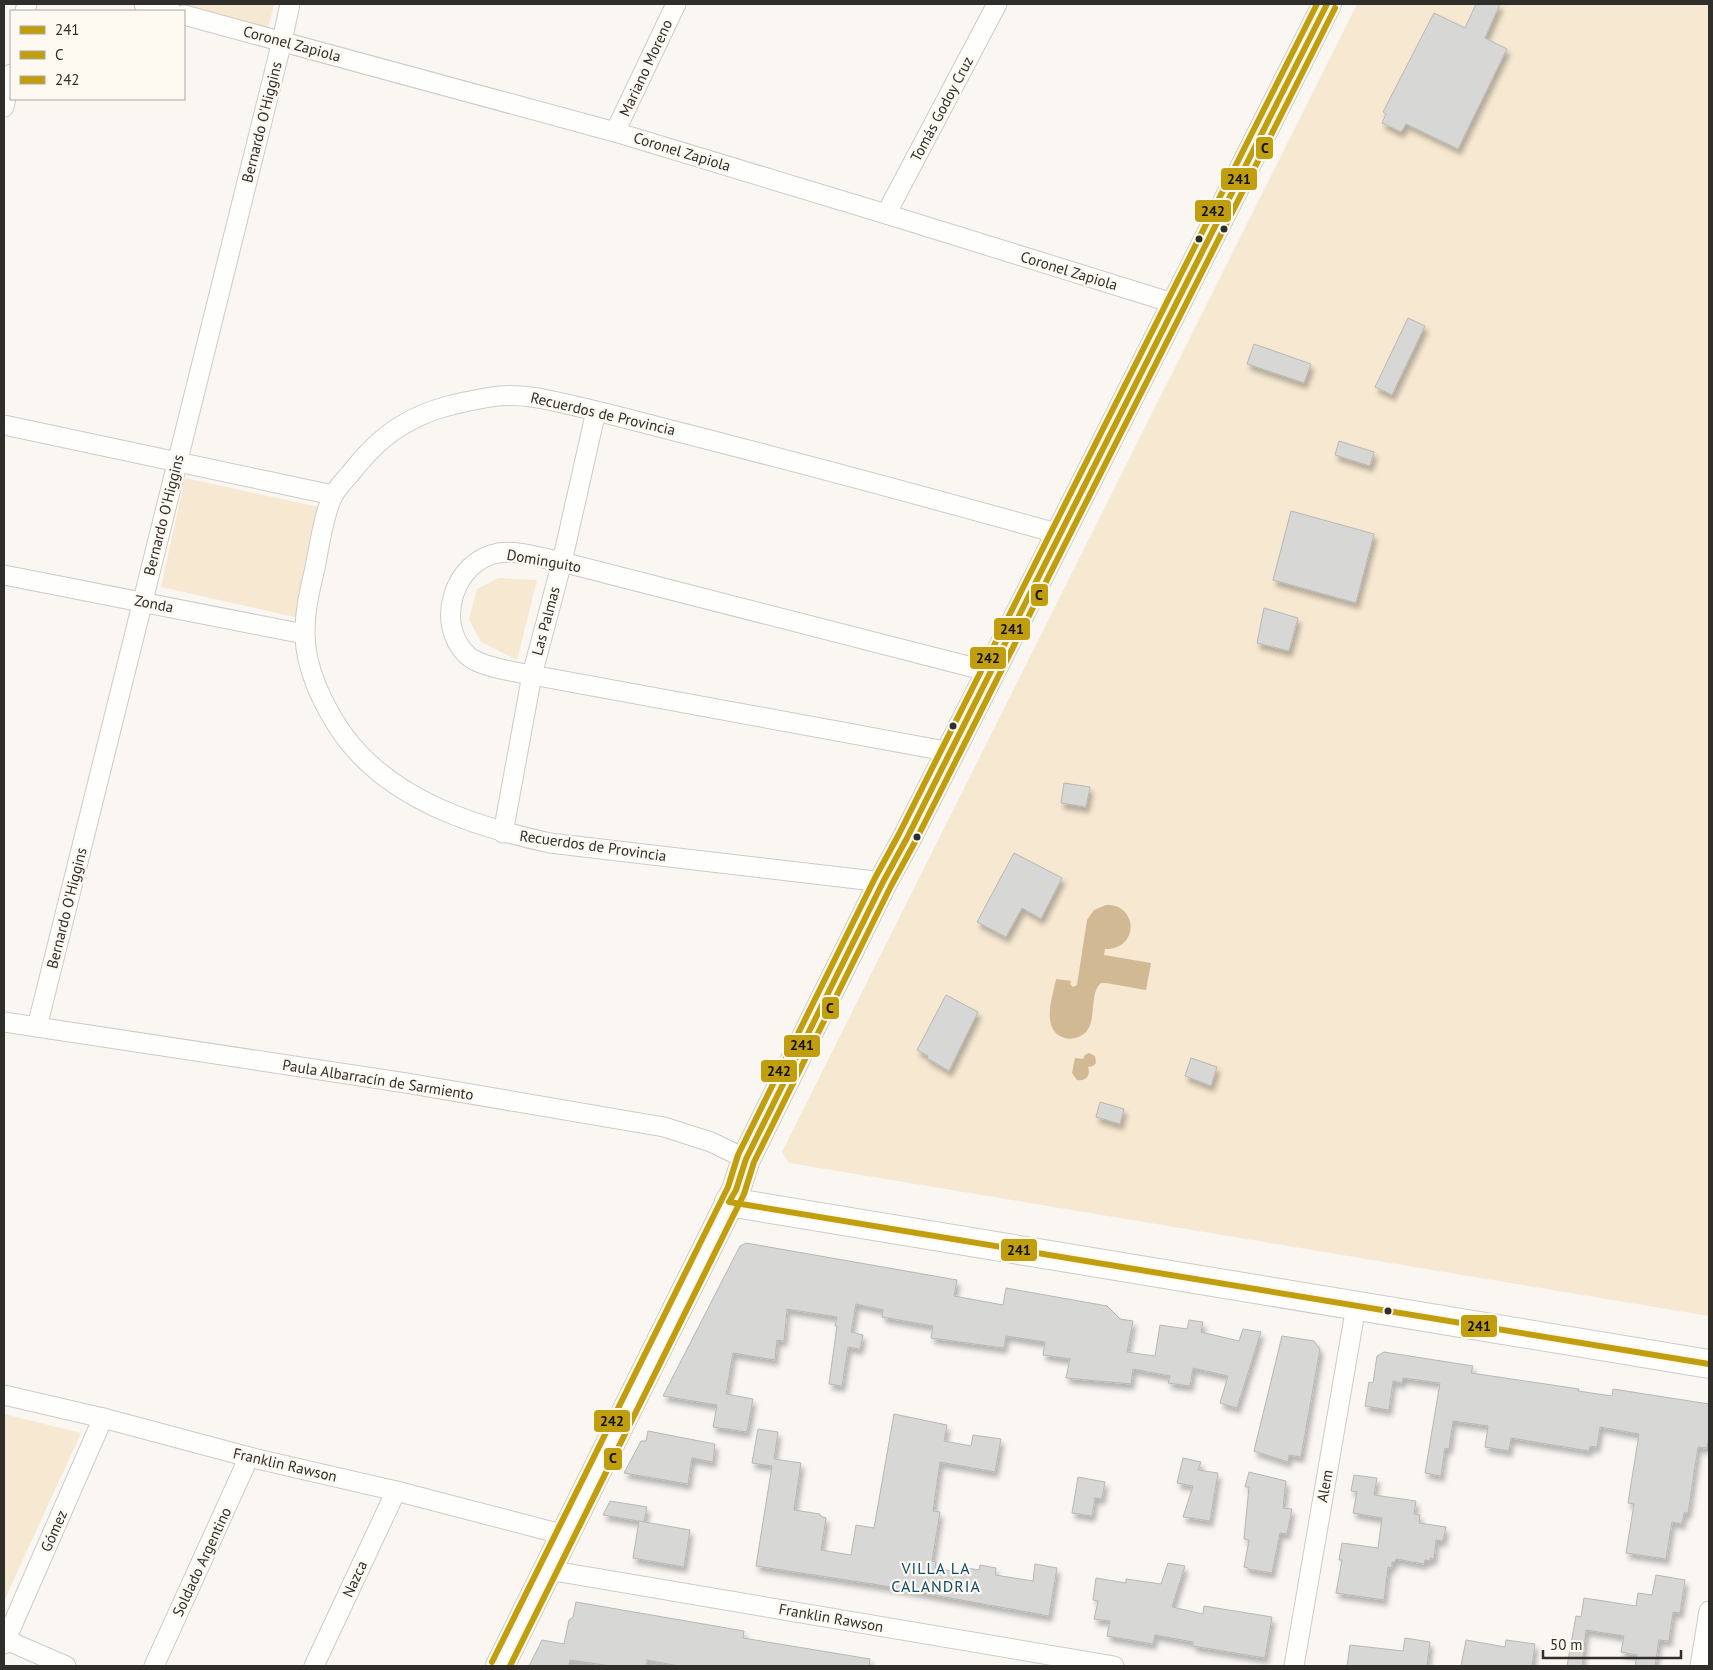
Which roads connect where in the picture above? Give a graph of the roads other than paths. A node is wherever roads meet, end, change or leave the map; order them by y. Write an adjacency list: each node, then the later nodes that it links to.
1 (144, 4): 6 (street)
2 (290, 4): 8 (street, Bernardo O'Higgins)
3 (676, 4): 11 (street, Mariano Moreno)
4 (997, 4): 12 (street, Tomás Godoy Cruz)
5 (1327, 4): 13 (main road)
6 (167, 10)
7 (185, 15): 8 (street, Coronel Zapiola)
8 (282, 41): 11 (street, Coronel Zapiola); 16 (street, Bernardo O'Higgins)
9 (10, 79): 10 (street)
10 (4, 107)
11 (615, 132): 12 (street, Coronel Zapiola)
12 (886, 214): 13 (street, Coronel Zapiola)
13 (1176, 304): 18 (main road)
14 (596, 411): 17 (street, Recuerdos de Provincia); 18 (street, Recuerdos de Provincia); 19 (street, Las Palmas)
15 (4, 425): 16 (street)
16 (178, 462): 17 (street); 21 (street, Bernardo O'Higgins)
17 (333, 495): 22 (street, Recuerdos de Provincia)
18 (1060, 534): 23 (main road)
19 (562, 562): 23 (street, Dominguito); 24 (street, Las Palmas); 24 (street, Dominguito)
20 (4, 574): 21 (street, Zonda)
21 (143, 602): 22 (street, Zonda); 29 (street, Bernardo O'Higgins)
22 (304, 634): 26 (street, Recuerdos de Provincia)
23 (991, 672): 25 (main road)
24 (532, 675): 25 (street, Dominguito); 26 (street, Las Palmas)
25 (950, 752): 27 (main road)
26 (503, 833): 27 (street, Recuerdos de Provincia)
27 (884, 882): 30 (main road)
28 (4, 1022): 29 (street, Paula Albarracín de Sarmiento)
29 (37, 1027): 30 (street, Paula Albarracín de Sarmiento)
30 (746, 1159): 31 (main road)
31 (730, 1202): 32 (main road); 38 (main road)
32 (1356, 1306): 33 (main road); 47 (street, Alem)
33 (1709, 1364)
34 (4, 1396): 35 (street, Franklin Rawson)
35 (103, 1418): 36 (street, Franklin Rawson); 41 (street, Gómez)
36 (249, 1457): 37 (street, Franklin Rawson); 43 (street, Soldado Argentino)
37 (396, 1491): 38 (street, Franklin Rawson); 44 (street, Nazca)
38 (565, 1535): 39 (main road)
39 (548, 1570): 45 (main road); 46 (street, Franklin Rawson)
40 (1709, 1611): 48 (street)
41 (5, 1642): 42 (street)
42 (66, 1666)
43 (154, 1666)
44 (314, 1666)
45 (500, 1666)
46 (1114, 1666)
47 (1294, 1666)
48 (1700, 1666)

